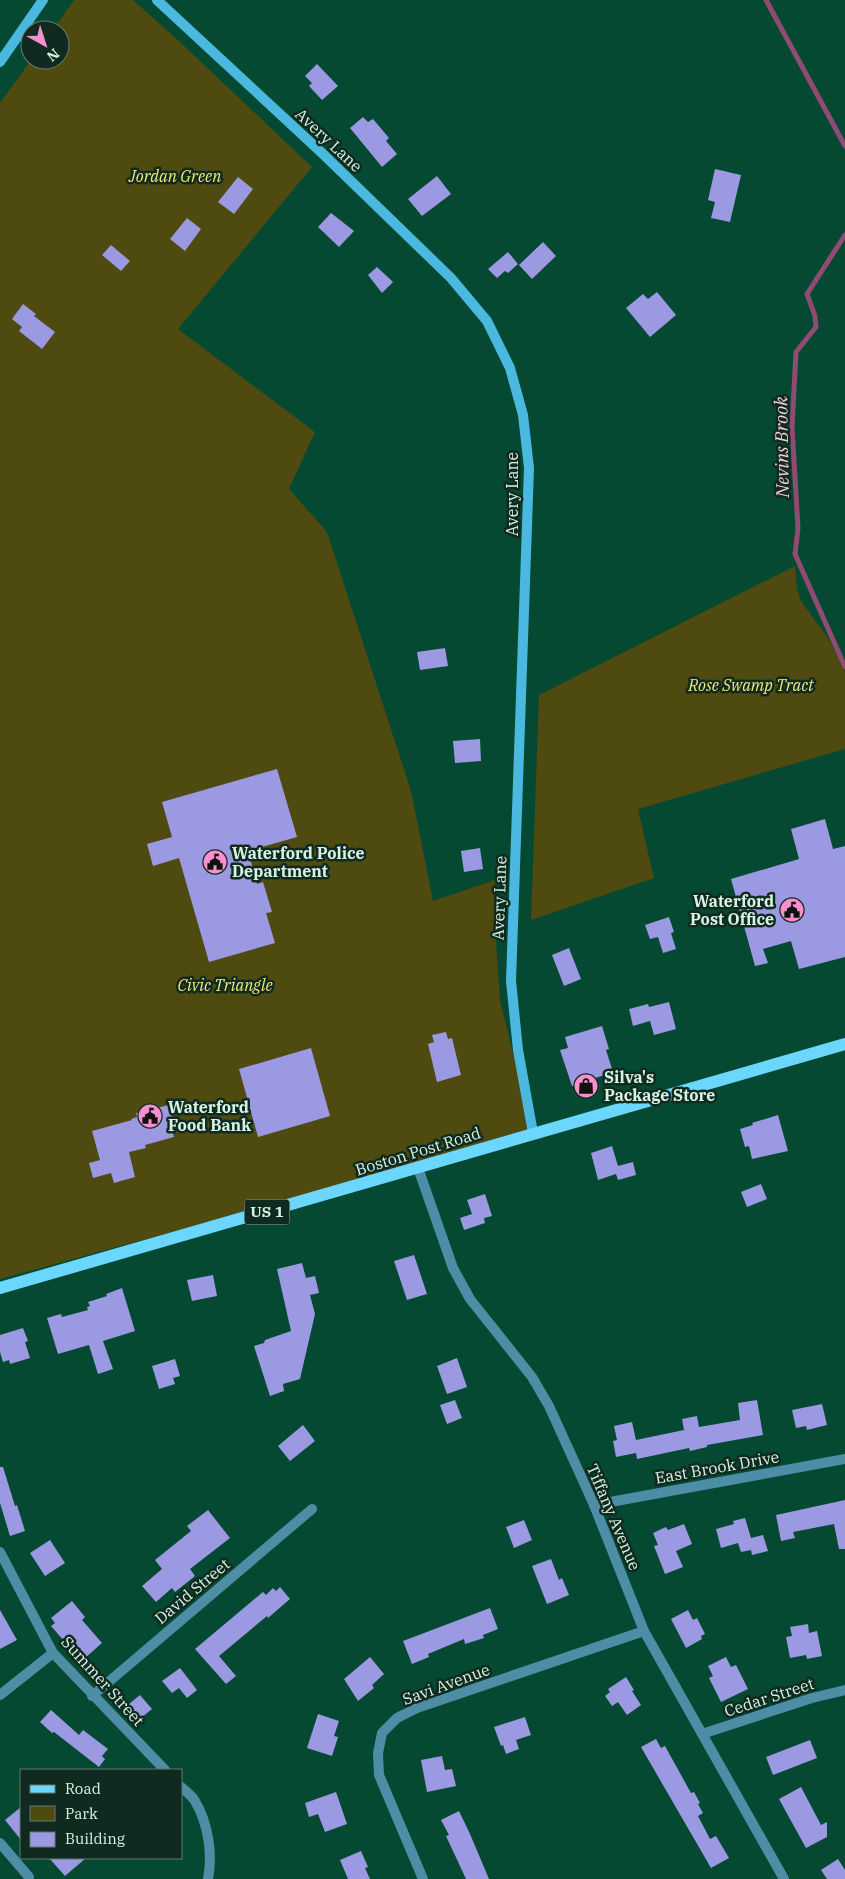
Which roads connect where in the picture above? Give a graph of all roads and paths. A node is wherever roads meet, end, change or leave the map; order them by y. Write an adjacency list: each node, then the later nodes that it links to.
1 (43, 0): 3 (street)
2 (157, 0): 5 (street, Avery Lane)
3 (0, 62)
4 (845, 1044): 5 (main road, Boston Post Road / US 1)
5 (533, 1134): 6 (main road, Boston Post Road / US 1)
6 (418, 1168): 7 (main road, Boston Post Road / US 1); 9 (street, Tiffany Avenue)
7 (0, 1288)
8 (845, 1459): 9 (street, East Brook Drive)
9 (594, 1505): 12 (street, Tiffany Avenue)
10 (312, 1509): 16 (street, David Street)
11 (0, 1552): 13 (street, Summer Street)
12 (644, 1631): 17 (street, Tiffany Avenue); 23 (street, Savi Avenue)
13 (53, 1653): 15 (street); 16 (street, Summer Street)
14 (845, 1690): 17 (street, Cedar Street)
15 (0, 1695)
16 (92, 1696): 18 (street, Summer Street)
17 (702, 1734): 24 (street, Tiffany Avenue)
18 (164, 1769)
19 (182, 1788): 22 (street)
20 (0, 1844): 21 (street)
21 (29, 1877)
22 (208, 1879)
23 (423, 1879)
24 (784, 1879)

